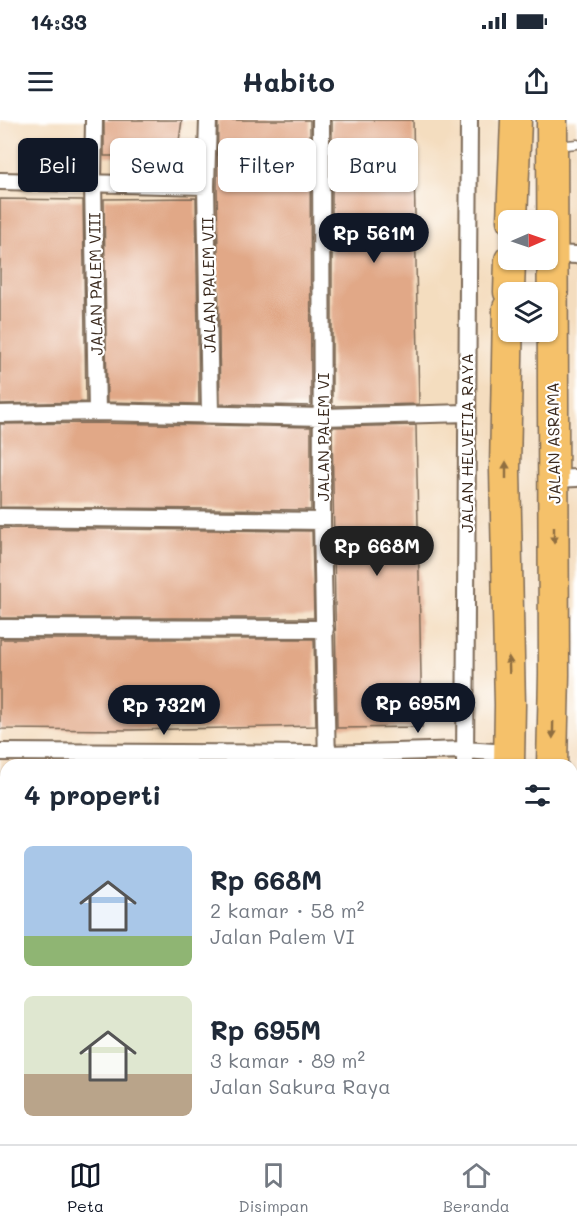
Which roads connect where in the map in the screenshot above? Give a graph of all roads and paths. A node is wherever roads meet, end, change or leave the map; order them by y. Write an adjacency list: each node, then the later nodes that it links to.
1 (94, 120): 7 (street, JALAN PALEM VIII)
2 (208, 120): 10 (street, JALAN PALEM VII)
3 (321, 120): 19 (street, JALAN PALEM VI)
4 (469, 120): 16 (street, JALAN HELVETIA RAYA)
5 (516, 120): 12 (highway)
6 (560, 137): 13 (highway, JALAN ASRAMA)
7 (94, 138)
8 (0, 181): 9 (street)
9 (18, 181)
10 (206, 186): 18 (street, JALAN PALEM VII)
11 (93, 192): 15 (street, JALAN PALEM VIII)
12 (512, 210)
13 (564, 255): 20 (highway, JALAN ASRAMA)
14 (508, 342): 30 (highway, one-way to 14)
15 (97, 412): 17 (street); 18 (street)
16 (466, 412): 19 (street); 26 (street, JALAN HELVETIA RAYA)
17 (0, 414)
18 (210, 414): 19 (street)
19 (323, 417): 22 (street, JALAN PALEM VI)
20 (566, 479): 31 (highway, JALAN ASRAMA, one-way to 31)
21 (0, 517): 22 (street)
22 (322, 521): 24 (street, JALAN PALEM VI)
23 (0, 628): 24 (street)
24 (325, 629): 28 (street, JALAN PALEM VI)
25 (0, 752): 27 (street)
26 (465, 758): 29 (street); 30 (street)
27 (286, 759)
28 (327, 759)
29 (396, 759)
30 (509, 759)
31 (552, 759)

